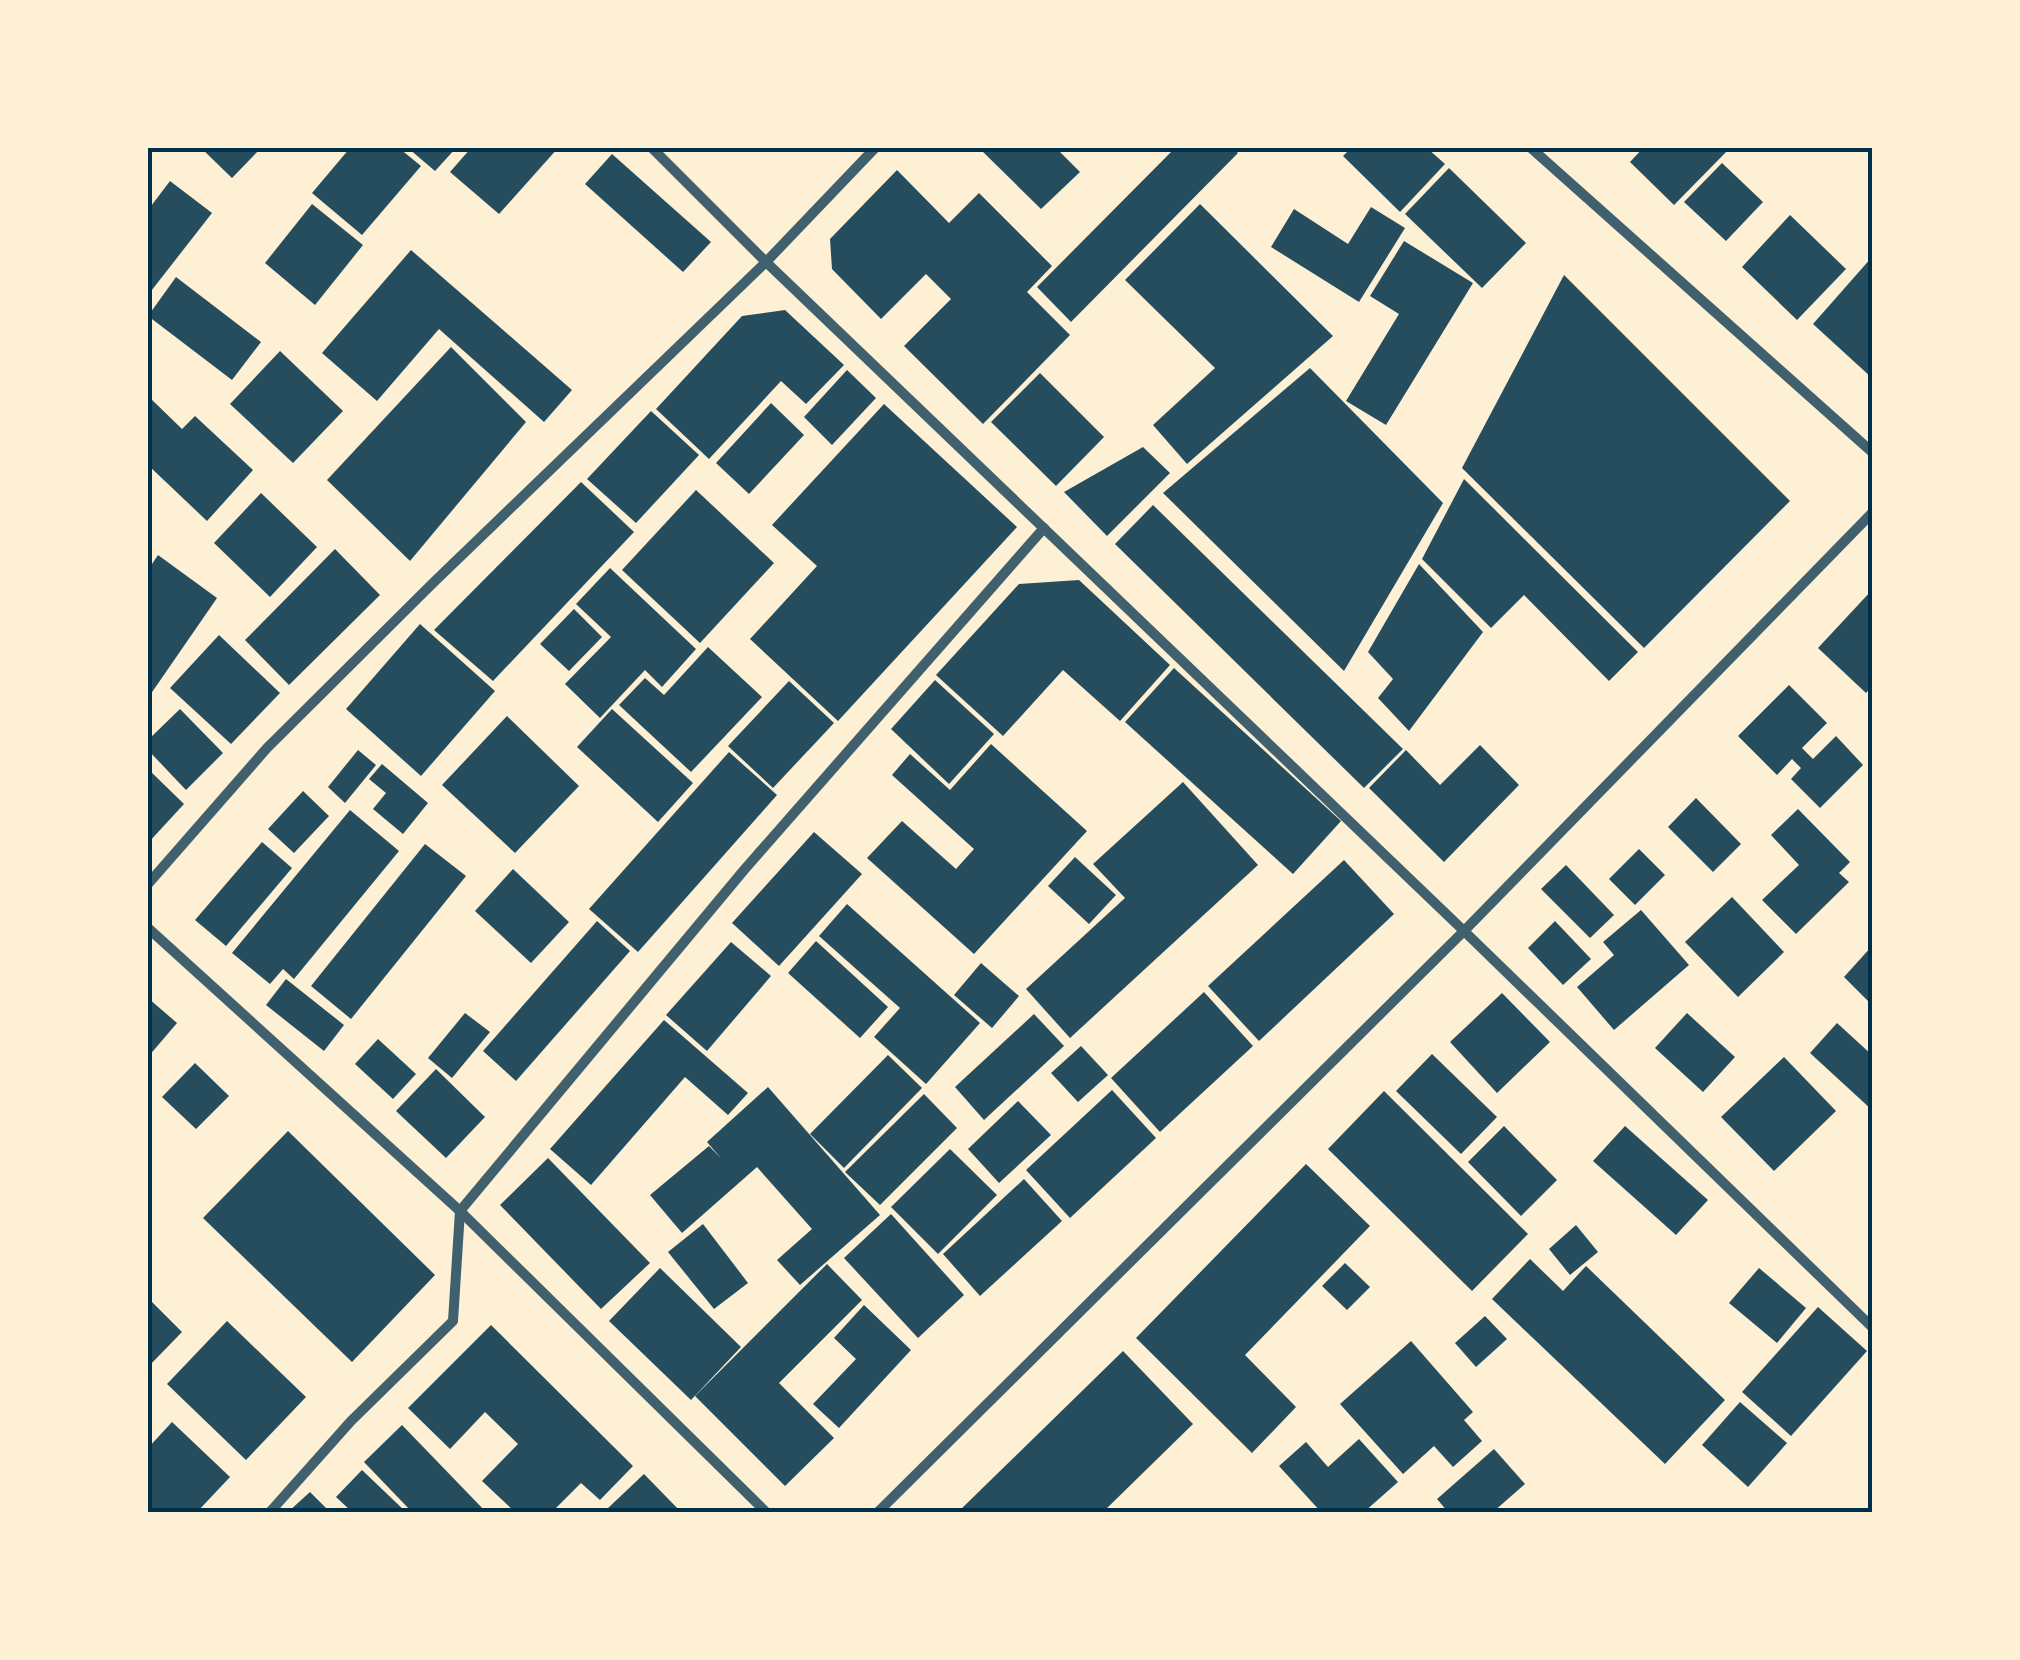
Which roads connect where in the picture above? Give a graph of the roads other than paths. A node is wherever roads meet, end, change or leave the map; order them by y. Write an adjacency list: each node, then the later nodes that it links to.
1 (652, 148): 4 (street)
2 (875, 148): 4 (street)
3 (1532, 148): 5 (street)
4 (766, 262): 7 (street); 8 (street)
5 (1872, 452)
6 (1872, 513): 10 (street)
7 (1044, 528): 10 (street); 11 (street)
8 (148, 884)
9 (148, 928): 11 (street)
10 (1464, 931): 12 (street); 15 (street)
11 (460, 1210): 13 (street); 14 (street)
12 (1872, 1327)
13 (270, 1512)
14 (766, 1512)
15 (878, 1512)

